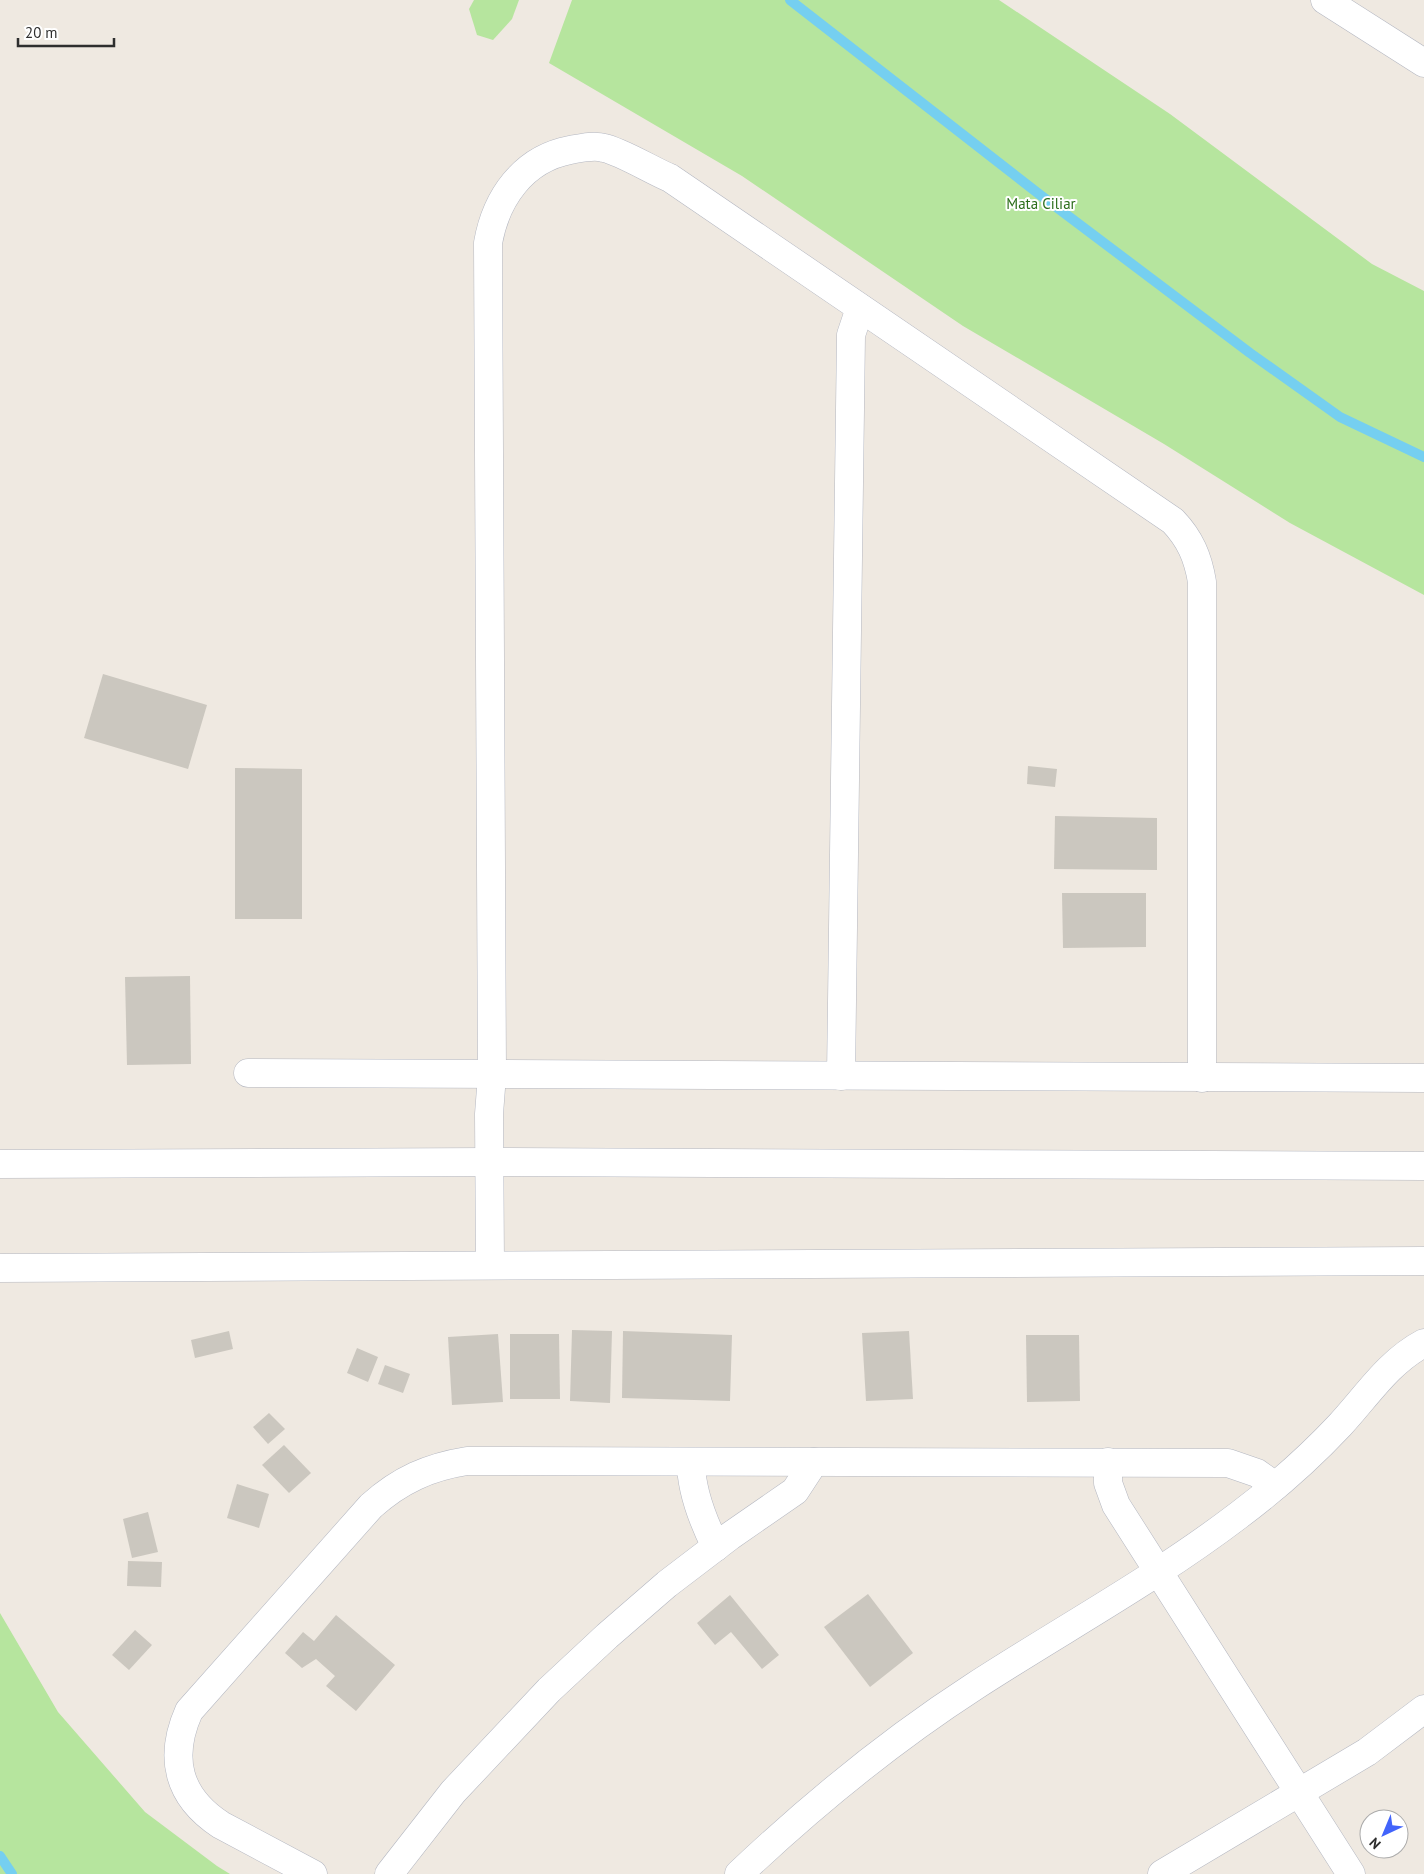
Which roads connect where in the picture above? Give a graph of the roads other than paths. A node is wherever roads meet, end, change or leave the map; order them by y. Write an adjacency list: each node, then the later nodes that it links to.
1 (1325, 0): 2 (street)
2 (1424, 63)
3 (860, 308): 5 (street); 6 (street); 7 (street)
4 (248, 1073): 5 (street)
5 (492, 1075): 6 (street); 9 (street)
6 (841, 1076): 7 (street)
7 (1202, 1078): 8 (street)
8 (1424, 1078)
9 (490, 1162): 10 (street); 11 (street); 13 (street)
10 (0, 1164)
11 (1424, 1166)
12 (1424, 1261): 13 (street)
13 (490, 1265): 14 (street)
14 (0, 1268)
15 (1424, 1343): 19 (street)
16 (692, 1462): 17 (street); 20 (street); 24 (street)
17 (814, 1462): 18 (street); 20 (street)
18 (1108, 1462): 19 (street); 21 (street)
19 (1276, 1486): 21 (street)
20 (716, 1546): 25 (street)
21 (1159, 1573): 23 (street); 26 (street)
22 (1424, 1709): 23 (street)
23 (1300, 1794): 27 (street); 28 (street)
24 (314, 1874)
25 (389, 1874)
26 (739, 1874)
27 (1162, 1874)
28 (1351, 1874)

